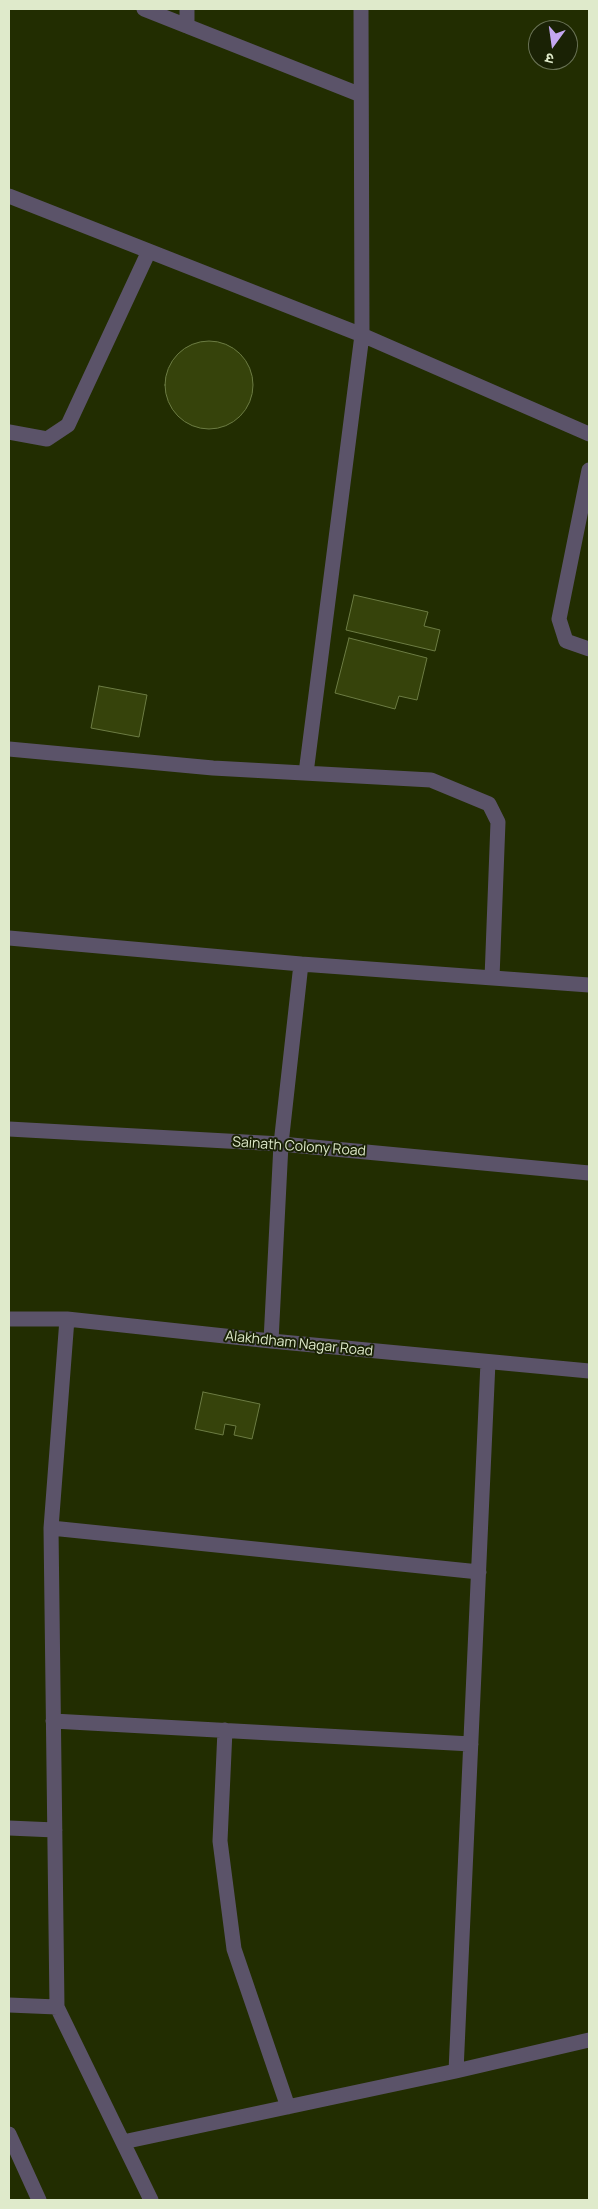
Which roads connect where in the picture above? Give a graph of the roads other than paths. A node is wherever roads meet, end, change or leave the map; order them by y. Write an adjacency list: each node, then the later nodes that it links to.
1 (144, 9): 4 (street)
2 (187, 9): 4 (street)
3 (361, 9): 5 (street)
4 (187, 26): 5 (street)
5 (361, 96): 8 (street)
6 (9, 196): 7 (street)
7 (149, 251): 8 (street); 9 (street)
8 (362, 335): 10 (street); 14 (street)
9 (9, 432)
10 (589, 434)
11 (589, 470): 12 (street)
12 (589, 649)
13 (9, 749): 14 (street)
14 (306, 773): 17 (street)
15 (9, 938): 16 (street)
16 (301, 964): 17 (street); 20 (street)
17 (492, 978): 18 (street)
18 (589, 985)
19 (9, 1129): 20 (street, Sainath Colony Road)
20 (280, 1144): 21 (street, Sainath Colony Road); 24 (street)
21 (589, 1173)
22 (9, 1319): 23 (street, Alakhdham Nagar Road)
23 (67, 1319): 24 (street, Alakhdham Nagar Road); 27 (street)
24 (271, 1341): 25 (street, Alakhdham Nagar Road)
25 (488, 1362): 26 (street, Alakhdham Nagar Road); 28 (street)
26 (589, 1371)
27 (51, 1528): 28 (street); 29 (street)
28 (479, 1572): 31 (street)
29 (53, 1721): 30 (street); 33 (street)
30 (224, 1730): 31 (street); 38 (street)
31 (471, 1744): 37 (street)
32 (9, 1828): 33 (street)
33 (55, 1830): 35 (street)
34 (9, 2005): 35 (street)
35 (57, 2007): 40 (street)
36 (589, 2040): 37 (street)
37 (456, 2071): 38 (street)
38 (288, 2107): 40 (street)
39 (9, 2134): 41 (street)
40 (123, 2142): 42 (street)
41 (39, 2200)
42 (151, 2200)

